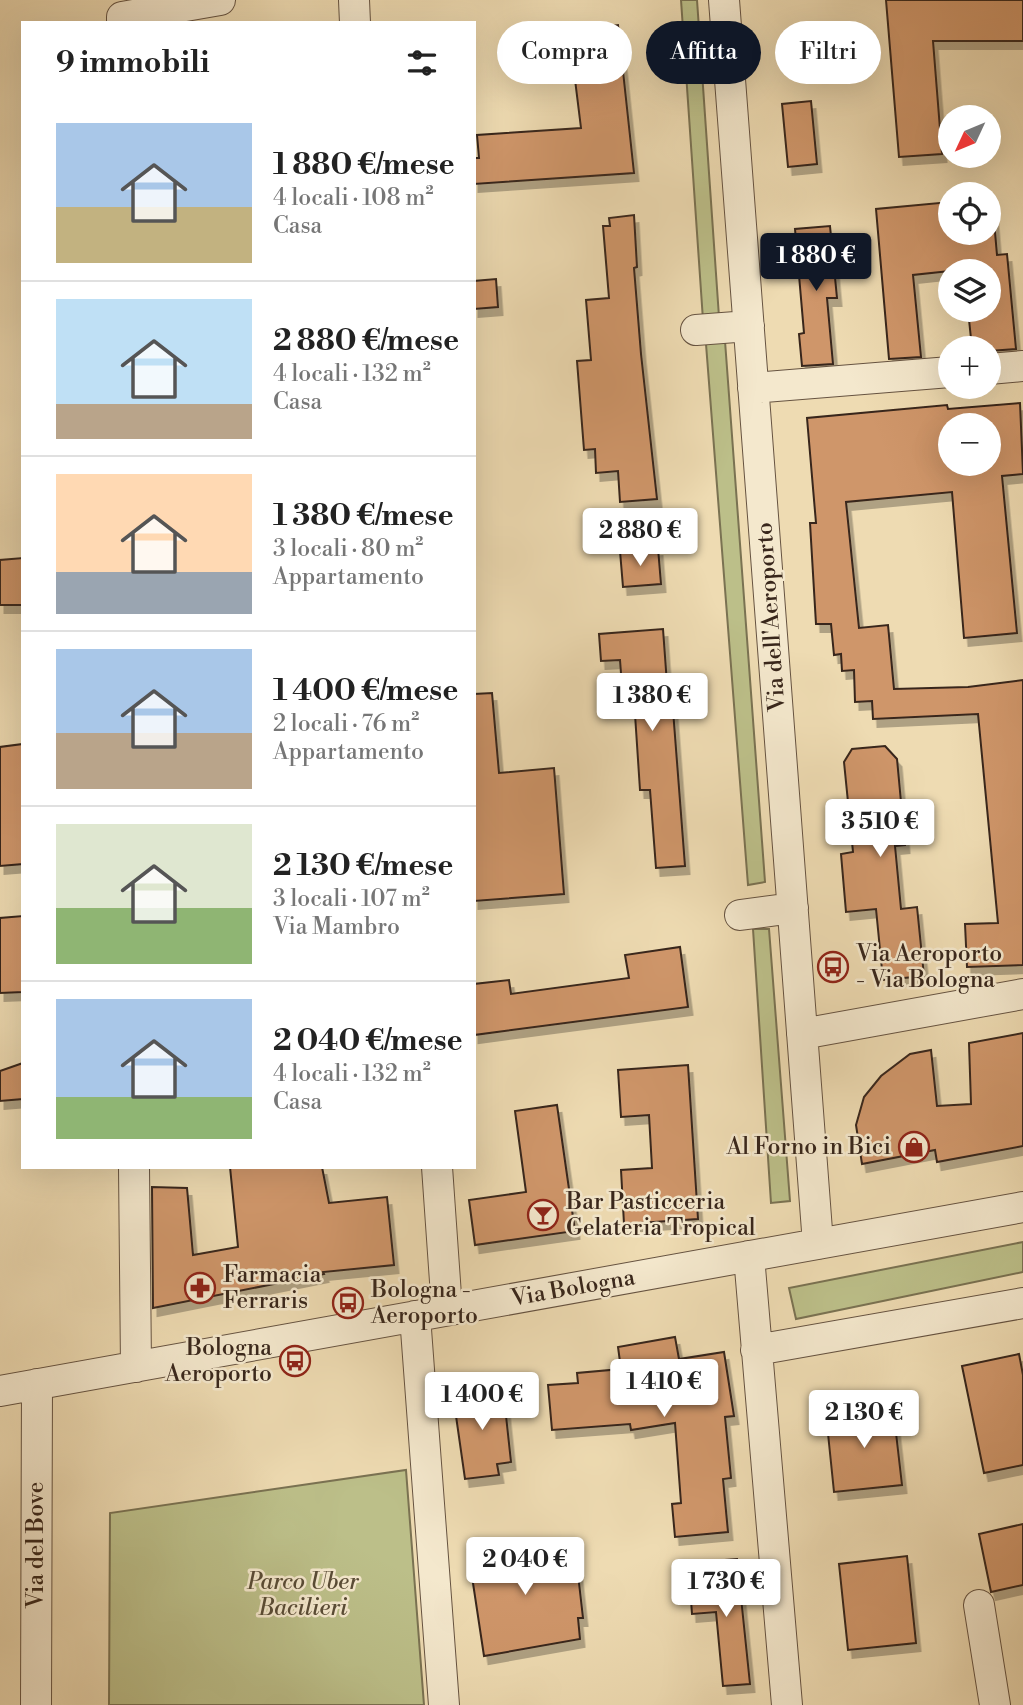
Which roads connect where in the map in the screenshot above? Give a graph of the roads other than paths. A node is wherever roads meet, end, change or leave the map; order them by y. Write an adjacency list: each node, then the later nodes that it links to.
1 (220, 0): 4 (street)
2 (354, 0): 5 (street)
3 (724, 0): 6 (street, Via dell'Aeroporto)
4 (122, 20)
5 (355, 21)
6 (749, 326): 7 (street); 11 (street, Via dell'Aeroporto)
7 (696, 330)
8 (1023, 366): 9 (street)
9 (1001, 368)
10 (938, 373): 11 (street)
11 (754, 388): 12 (street, Via dell'Aeroporto)
12 (793, 908): 13 (street); 15 (street, Via dell'Aeroporto)
13 (740, 915)
14 (1023, 994): 15 (street)
15 (802, 1034): 19 (street, Via dell'Aeroporto)
16 (134, 1169): 25 (street)
17 (437, 1169): 22 (street)
18 (1023, 1207): 19 (street, Via Bologna)
19 (818, 1244): 20 (street, Via Bologna)
20 (749, 1256): 22 (street, Via Bologna); 24 (street)
21 (1023, 1303): 24 (street)
22 (447, 1310): 23 (street, Via Bologna)
23 (415, 1317): 25 (street, Via Bologna); 30 (street)
24 (756, 1350): 31 (street)
25 (136, 1367): 26 (street, Via Bologna)
26 (37, 1384): 27 (street, Via Bologna); 29 (street, Via del Bove)
27 (0, 1391)
28 (979, 1605): 32 (street)
29 (36, 1705)
30 (444, 1705)
31 (787, 1705)
32 (995, 1705)

